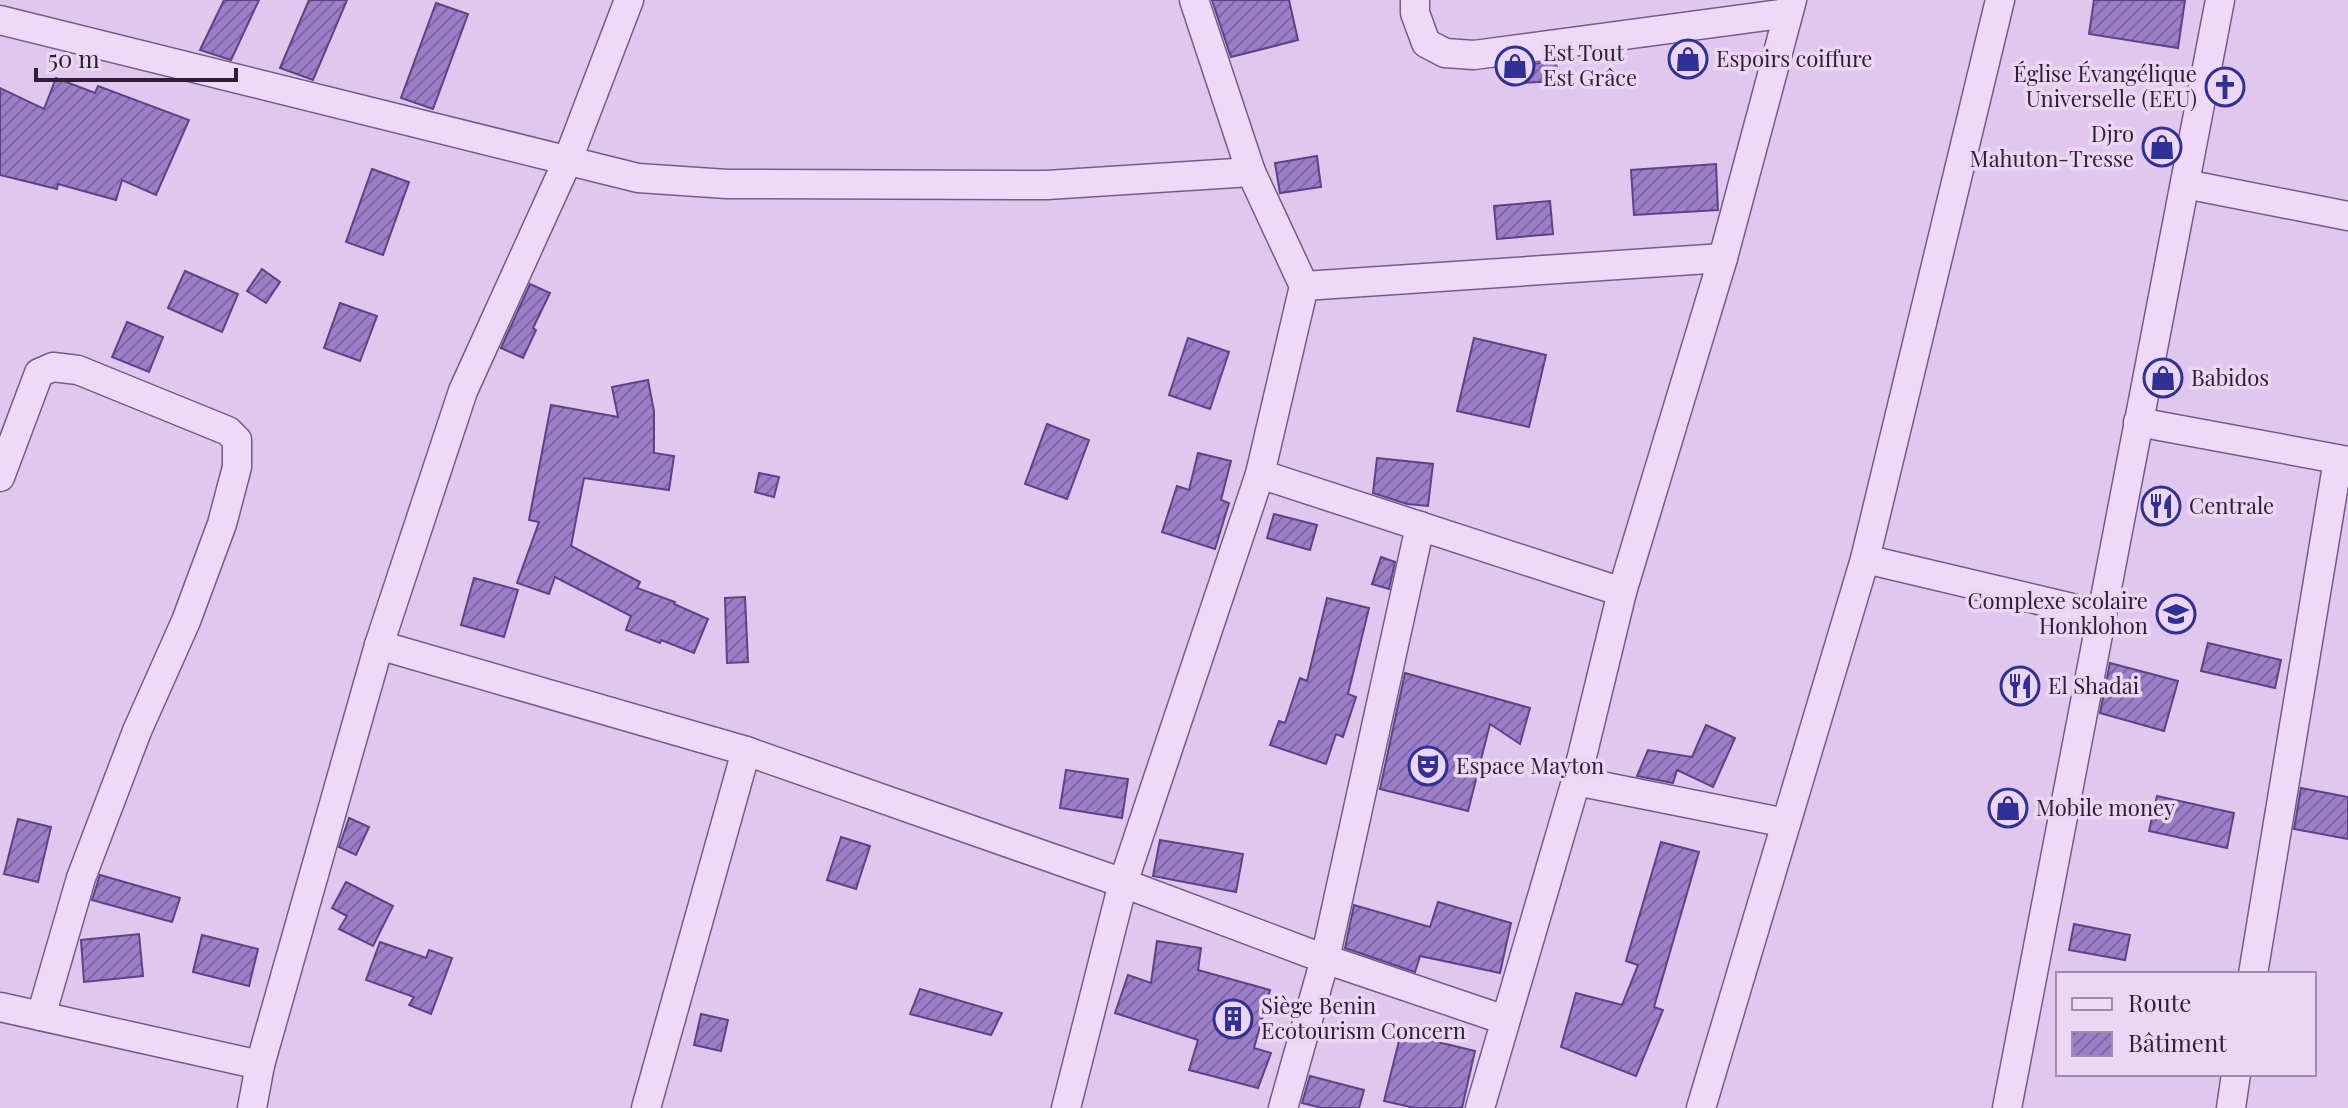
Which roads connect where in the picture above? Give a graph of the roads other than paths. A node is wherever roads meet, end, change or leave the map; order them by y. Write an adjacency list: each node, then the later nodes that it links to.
1 (629, 0): 8 (street)
2 (1194, 0): 9 (street)
3 (1415, 0): 6 (street)
4 (2000, 0): 19 (street)
5 (2220, 0): 10 (street)
6 (1790, 7): 12 (street)
7 (0, 20): 8 (street)
8 (567, 162): 9 (street); 22 (street)
9 (1251, 172): 13 (street)
10 (2185, 184): 11 (street); 14 (street)
11 (2348, 216)
12 (1723, 258): 13 (street); 20 (street)
13 (1304, 286): 16 (street)
14 (2138, 422): 15 (street); 21 (street)
15 (2343, 461): 28 (street)
16 (1260, 474): 18 (street); 26 (street)
17 (0, 477): 30 (street)
18 (1420, 526): 20 (street); 27 (street)
19 (1865, 559): 21 (street); 25 (street)
20 (1622, 592): 24 (street)
21 (2102, 615): 40 (street)
22 (379, 645): 23 (street); 32 (street)
23 (746, 751): 26 (street); 35 (street)
24 (1576, 781): 25 (street); 31 (street)
25 (1786, 823): 39 (street)
26 (1123, 883): 27 (street); 36 (street)
27 (1325, 959): 31 (street); 37 (street)
28 (2253, 972)
29 (0, 1007): 30 (street)
30 (41, 1016): 32 (street)
31 (1505, 1020): 38 (street)
32 (260, 1065): 34 (street)
33 (2236, 1076): 41 (street)
34 (252, 1108)
35 (646, 1108)
36 (1066, 1108)
37 (1283, 1108)
38 (1480, 1108)
39 (1701, 1108)
40 (2007, 1108)
41 (2231, 1108)

